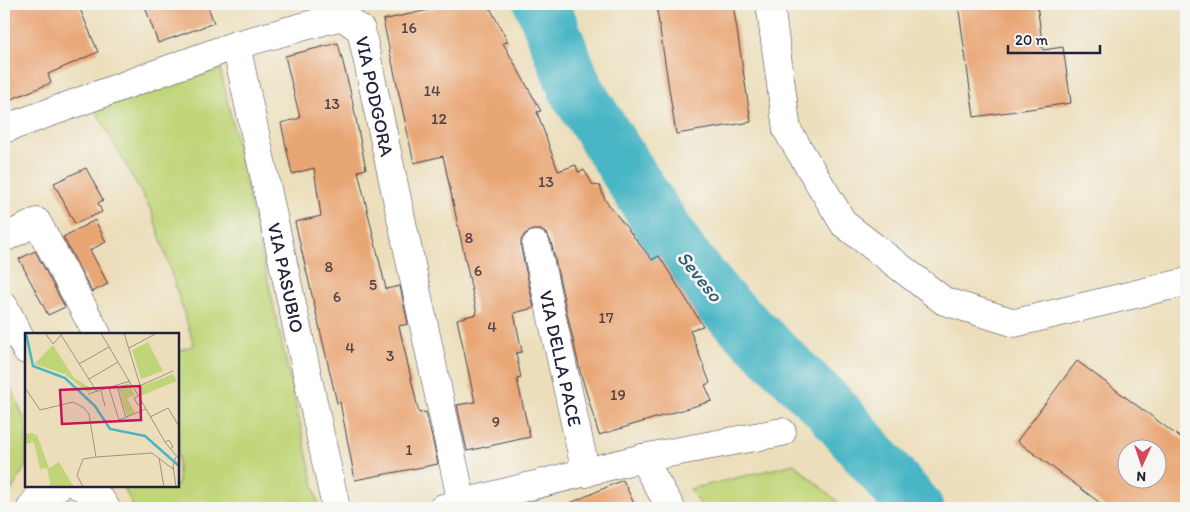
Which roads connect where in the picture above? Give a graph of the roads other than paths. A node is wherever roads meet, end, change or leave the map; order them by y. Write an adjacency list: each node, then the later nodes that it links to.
1 (770, 4): 6 (street)
2 (236, 45): 3 (street, VIA PODGORA); 14 (street, VIA PODGORA); 16 (street, VIA PASUBIO)
3 (4, 129)
4 (4, 238): 8 (street)
5 (536, 245): 12 (street, VIA DELLA PACE)
6 (1186, 282)
7 (4, 306): 9 (street)
8 (96, 333)
9 (25, 348)
10 (782, 432): 11 (street)
11 (642, 458): 12 (street); 17 (street)
12 (586, 473): 14 (street)
13 (84, 487): 15 (street)
14 (452, 506)
15 (106, 508)
16 (336, 508)
17 (671, 508)

